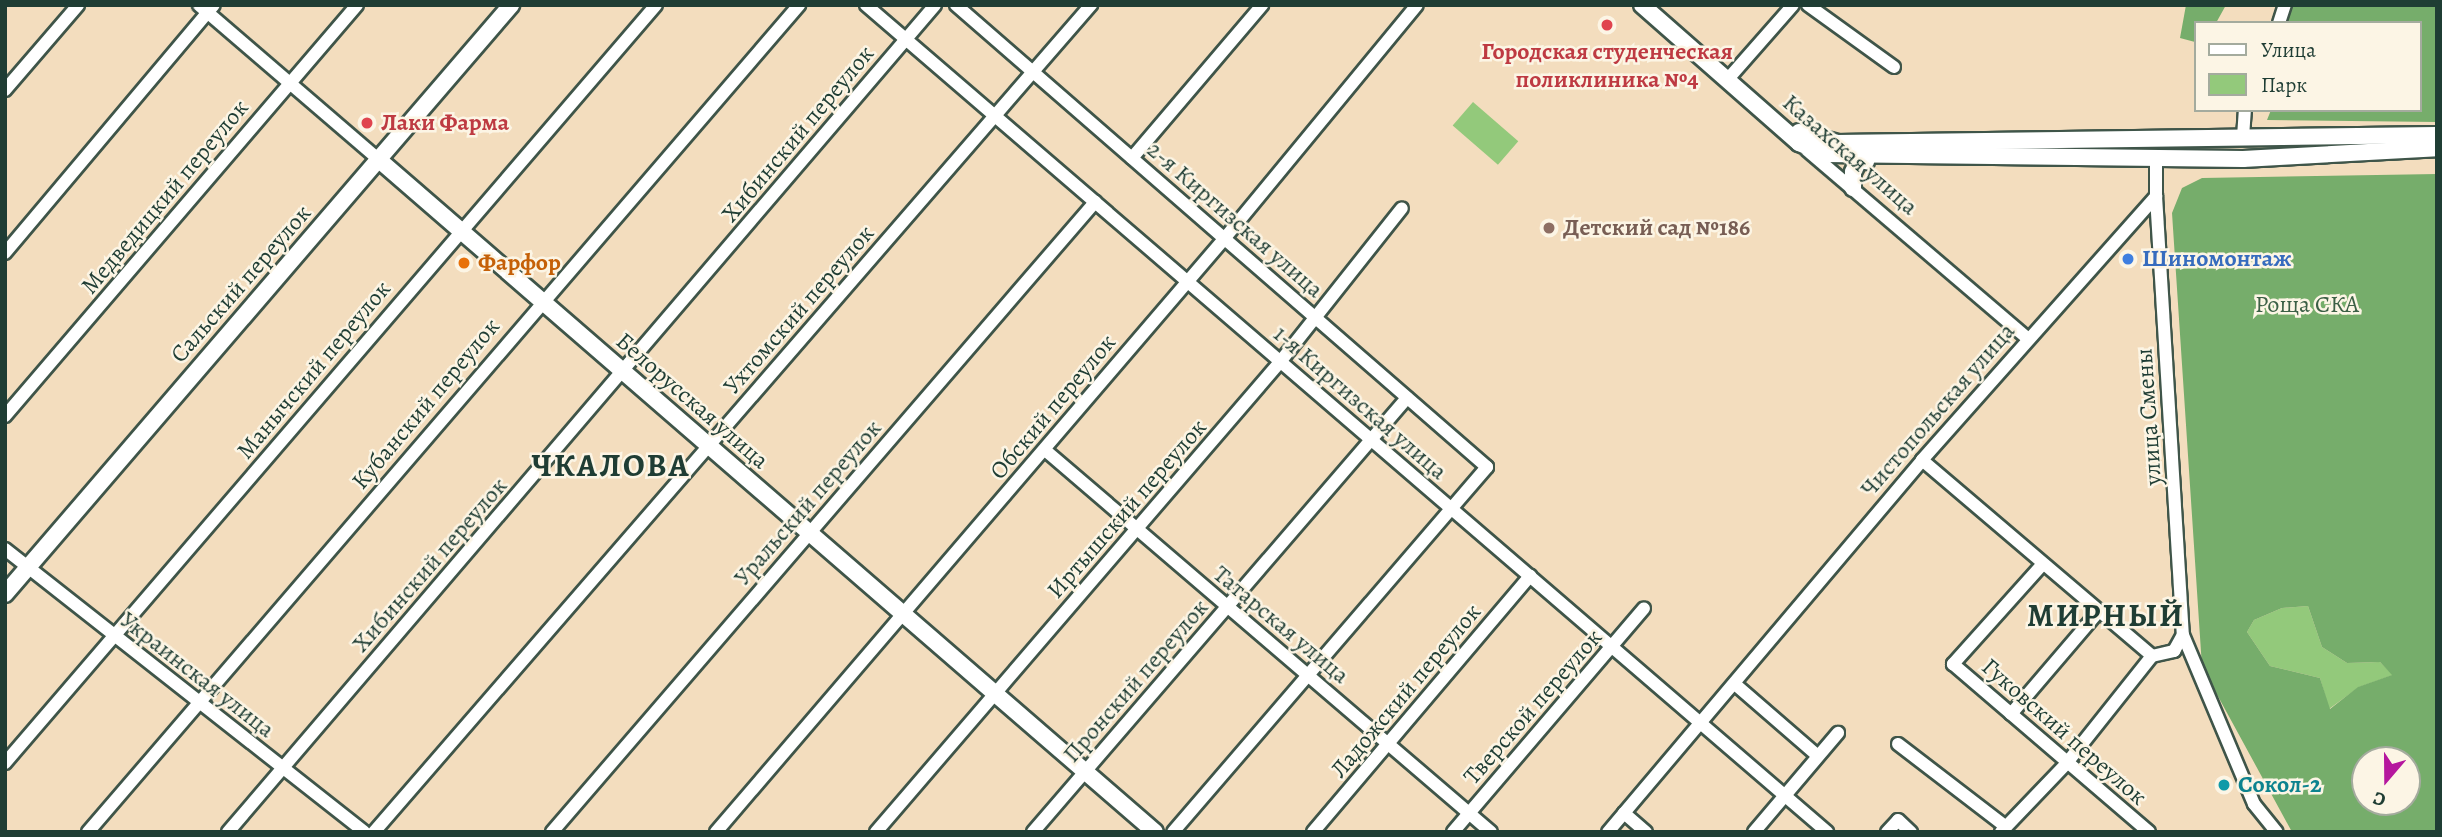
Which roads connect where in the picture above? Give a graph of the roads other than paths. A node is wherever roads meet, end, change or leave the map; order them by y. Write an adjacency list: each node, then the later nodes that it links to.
1 (78, 5): 21 (street)
2 (357, 5): 20 (street, Медведицкий переулок)
3 (511, 5): 32 (main road, Сальский переулок)
4 (656, 5): 40 (street, Манычский переулок)
5 (799, 5): 44 (street, Кубанский переулок)
6 (866, 5): 16 (street, 1-я Киргизская улица)
7 (935, 5): 16 (street, Хибинский переулок)
8 (956, 5): 18 (street, 2-я Киргизская улица)
9 (1091, 5): 18 (street, Ухтомский переулок)
10 (1262, 5): 30 (street)
11 (1417, 5): 41 (street, Обский переулок)
12 (1642, 5): 19 (main road, Казахская улица)
13 (1793, 5): 19 (street)
14 (1808, 5): 17 (street)
15 (207, 8): 20 (street, Белорусская улица); 42 (street)
16 (906, 39): 24 (street, 1-я Киргизская улица); 48 (street, Хибинский переулок)
17 (1894, 67)
18 (1033, 72): 24 (street, Ухтомский переулок); 30 (street, 2-я Киргизская улица)
19 (1728, 79): 22 (main road, Казахская улица)
20 (290, 83): 32 (street, Белорусская улица); 50 (street, Медведицкий переулок)
21 (5, 90)
22 (1759, 105): 26 (main road); 28 (main road, Казахская улица)
23 (2245, 112): 27 (street)
24 (995, 116): 38 (street, 1-я Киргизская улица); 52 (street, Ухтомский переулок)
25 (2437, 135): 27 (main road)
26 (2057, 137): 27 (main road); 34 (main road)
27 (2243, 137): 33 (main road)
28 (1799, 143): 31 (main road); 36 (street, Казахская улица)
29 (2437, 148): 33 (main road)
30 (1132, 158): 41 (street, 2-я Киргизская улица)
31 (1866, 158): 34 (main road); 36 (main road)
32 (378, 159): 40 (main road, Белорусская улица); 59 (main road, Сальский переулок)
33 (2244, 159): 35 (main road)
34 (2057, 160): 35 (main road)
35 (2156, 160): 37 (street)
36 (1853, 188): 46 (street, Казахская улица)
37 (2156, 197): 46 (street, Чистопольская улица); 67 (street, улица Смены)
38 (1095, 202): 43 (street, 1-я Киргизская улица); 57 (street, Уральский переулок)
39 (1402, 208): 45 (street, Иртышский переулок)
40 (459, 230): 44 (main road, Белорусская улица); 68 (street, Манычский переулок)
41 (1224, 239): 43 (street, Обский переулок); 45 (street, 2-я Киргизская улица)
42 (5, 253)
43 (1187, 282): 47 (street, 1-я Киргизская улица); 53 (street, Обский переулок)
44 (542, 301): 48 (main road, Белорусская улица); 74 (street, Кубанский переулок)
45 (1316, 318): 47 (street, Иртышский переулок); 49 (street, 2-я Киргизская улица)
46 (2027, 338): 54 (street, Чистопольская улица)
47 (1280, 362): 51 (street, 1-я Киргизская улица); 56 (street, Иртышский переулок)
48 (623, 371): 52 (main road, Белорусская улица); 83 (street, Хибинский переулок)
49 (1407, 398): 51 (street, Пронский переулок); 55 (street, 2-я Киргизская улица)
50 (5, 416)
51 (1371, 439): 55 (street, 1-я Киргизская улица); 63 (street, Пронский переулок)
52 (709, 446): 57 (main road, Белорусская улица); 92 (street, Ухтомский переулок)
53 (1045, 450): 56 (street, Татарская улица); 66 (street, Обский переулок)
54 (1922, 460): 60 (street); 72 (street, Чистопольская улица)
55 (1452, 509): 61 (street, 1-я Киргизская улица); 71 (street)
56 (1137, 530): 63 (street, Татарская улица); 73 (street, Иртышский переулок)
57 (810, 533): 66 (main road, Белорусская улица); 93 (street, Уральский переулок)
58 (5, 549): 59 (street, Украинская улица)
59 (29, 566): 62 (main road, Сальский переулок); 68 (street, Украинская улица)
60 (2041, 566): 65 (street); 75 (street, Гуковский переулок)
61 (1530, 576): 69 (street, 1-я Киргизская улица); 78 (street, Ладожский переулок)
62 (5, 594)
63 (1227, 607): 71 (street, Татарская улица); 84 (street, Пронский переулок)
64 (1644, 608): 69 (street, Тверской переулок)
65 (2098, 612): 70 (street); 75 (street)
66 (904, 614): 73 (main road, Белорусская улица); 94 (street, Обский переулок)
67 (2183, 635): 70 (street); 109 (street, улица Смены)
68 (115, 637): 74 (street, Украинская улица); 81 (street, Манычский переулок)
69 (1612, 647): 76 (street, 1-я Киргизская улица); 86 (street, Тверской переулок)
70 (2152, 656): 82 (street)
71 (1308, 676): 78 (street, Татарская улица); 98 (street)
72 (1736, 685): 76 (street, Чистопольская улица); 80 (street)
73 (996, 694): 84 (main road, Белорусская улица); 95 (street, Иртышский переулок)
74 (199, 704): 83 (street, Украинская улица); 89 (street, Кубанский переулок)
75 (2011, 714): 82 (street, Гуковский переулок)
76 (1701, 723): 85 (street, 1-я Киргизская улица); 87 (street, Чистопольская улица)
77 (1838, 733): 80 (street)
78 (1388, 744): 86 (street, Татарская улица); 99 (street, Ладожский переулок)
79 (1898, 744): 88 (street)
80 (1818, 757): 85 (street)
81 (5, 763)
82 (2066, 764): 88 (street); 108 (street, Гуковский переулок)
83 (283, 768): 90 (street, Хибинский переулок); 91 (street, Украинская улица)
84 (1085, 771): 96 (street, Пронский переулок); 97 (main road, Белорусская улица)
85 (1785, 796): 104 (street); 105 (street, 1-я Киргизская улица)
86 (1469, 813): 100 (street, Тверской переулок); 101 (street, Татарская улица)
87 (1624, 813): 102 (street, Чистопольская улица); 103 (street)
88 (2003, 829)
89 (88, 832)
90 (228, 832)
91 (364, 832)
92 (374, 832)
93 (552, 832)
94 (716, 832)
95 (876, 832)
96 (1033, 832)
97 (1155, 832)
98 (1173, 832)
99 (1313, 832)
100 (1454, 832)
101 (1491, 832)
102 (1608, 832)
103 (1646, 832)
104 (1754, 832)
105 (1827, 832)
106 (1888, 832): 107 (street)
107 (1911, 832)
108 (2149, 832)
109 (2277, 832)

